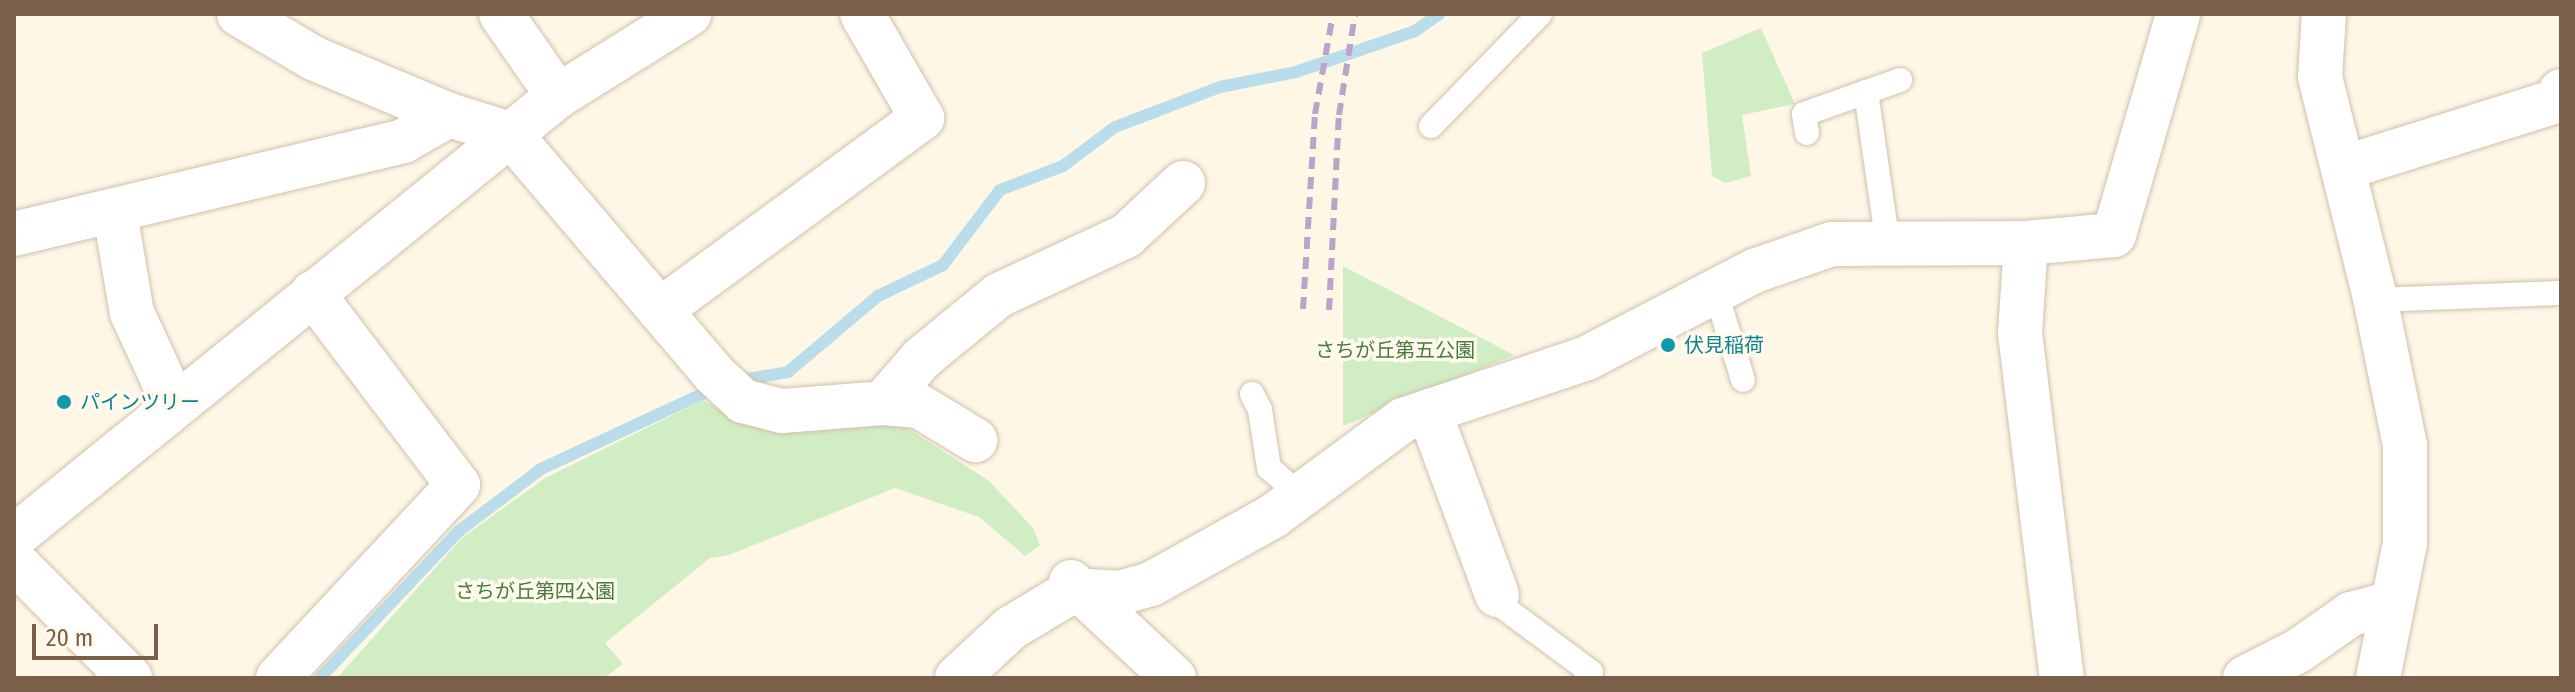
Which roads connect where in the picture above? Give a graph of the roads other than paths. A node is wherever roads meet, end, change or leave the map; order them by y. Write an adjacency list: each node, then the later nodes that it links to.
1 (239, 14): 12 (street)
2 (501, 14): 11 (street)
3 (689, 14): 11 (street)
4 (862, 14): 26 (street)
5 (1540, 14): 13 (lane)
6 (2178, 14): 20 (street)
7 (2324, 14): 16 (street)
8 (1900, 80): 10 (lane)
9 (2561, 91): 16 (street)
10 (1866, 92): 14 (lane); 21 (lane)
11 (558, 96): 15 (street)
12 (449, 115): 15 (street); 18 (street)
13 (1431, 126)
14 (1807, 133)
15 (510, 134): 23 (street); 26 (street)
16 (2343, 168): 25 (street)
17 (1183, 183): 29 (street)
18 (115, 213): 19 (street); 30 (street)
19 (14, 234)
20 (2026, 243): 21 (street); 44 (street)
21 (1888, 244): 22 (street)
22 (1715, 290): 27 (lane); 31 (street)
23 (312, 293): 30 (street); 40 (street)
24 (2561, 293): 25 (lane)
25 (2375, 300): 38 (street)
26 (660, 310): 29 (street)
27 (1743, 380)
28 (1252, 394): 33 (lane)
29 (883, 403): 32 (street)
30 (175, 406): 34 (street)
31 (1429, 411): 33 (street); 37 (street)
32 (975, 440)
33 (1301, 496): 36 (street)
34 (14, 537)
35 (14, 561): 39 (street)
36 (1070, 581): 41 (street); 42 (street)
37 (1497, 595): 43 (lane)
38 (2393, 603): 45 (street); 46 (street)
39 (130, 678)
40 (278, 678)
41 (957, 678)
42 (1174, 678)
43 (1586, 678)
44 (2062, 678)
45 (2245, 678)
46 (2378, 678)

